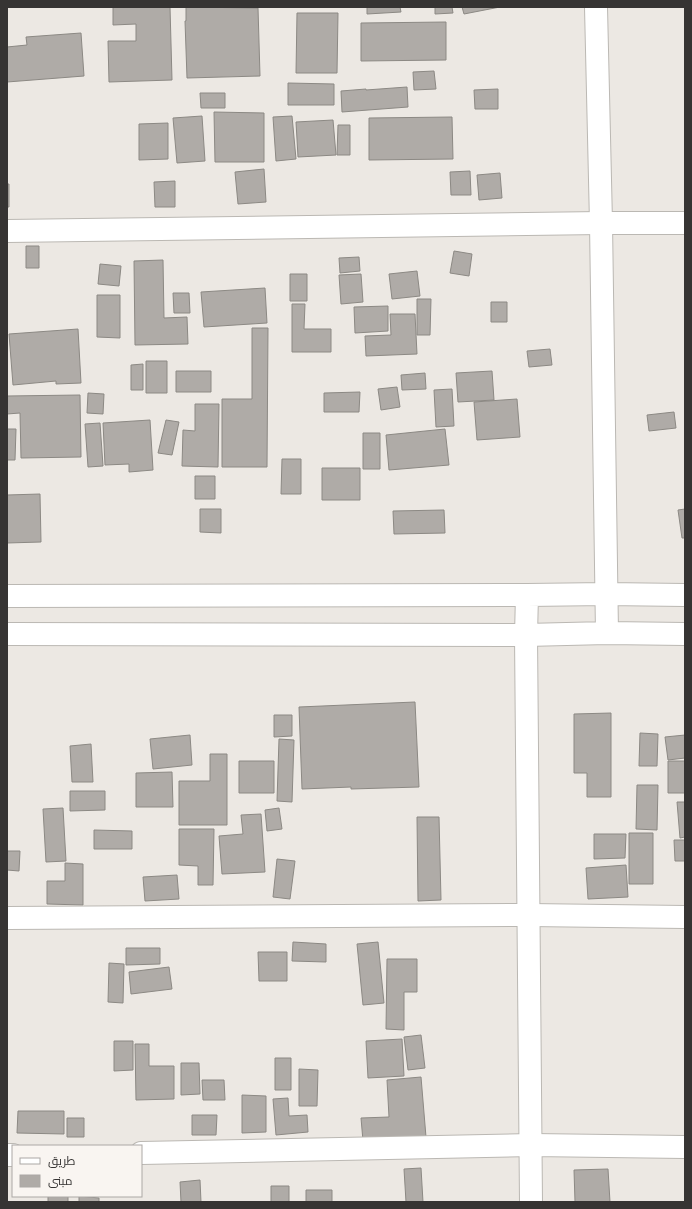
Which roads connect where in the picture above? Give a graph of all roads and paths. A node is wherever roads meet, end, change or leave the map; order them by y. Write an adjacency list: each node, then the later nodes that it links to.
1 (596, 7): 2 (street)
2 (601, 223): 3 (street); 4 (street); 5 (street)
3 (685, 223)
4 (7, 231)
5 (606, 594): 6 (street); 7 (street); 9 (street)
6 (685, 594)
7 (527, 595): 8 (street); 12 (street)
8 (7, 596)
9 (607, 633): 11 (street); 12 (street)
10 (7, 634): 12 (street)
11 (685, 634)
12 (526, 635): 13 (street)
13 (529, 915): 14 (street); 15 (street); 16 (street)
14 (685, 917)
15 (7, 918)
16 (532, 1145): 17 (street); 18 (street); 19 (street)
17 (685, 1147)
18 (142, 1153)
19 (531, 1202)

